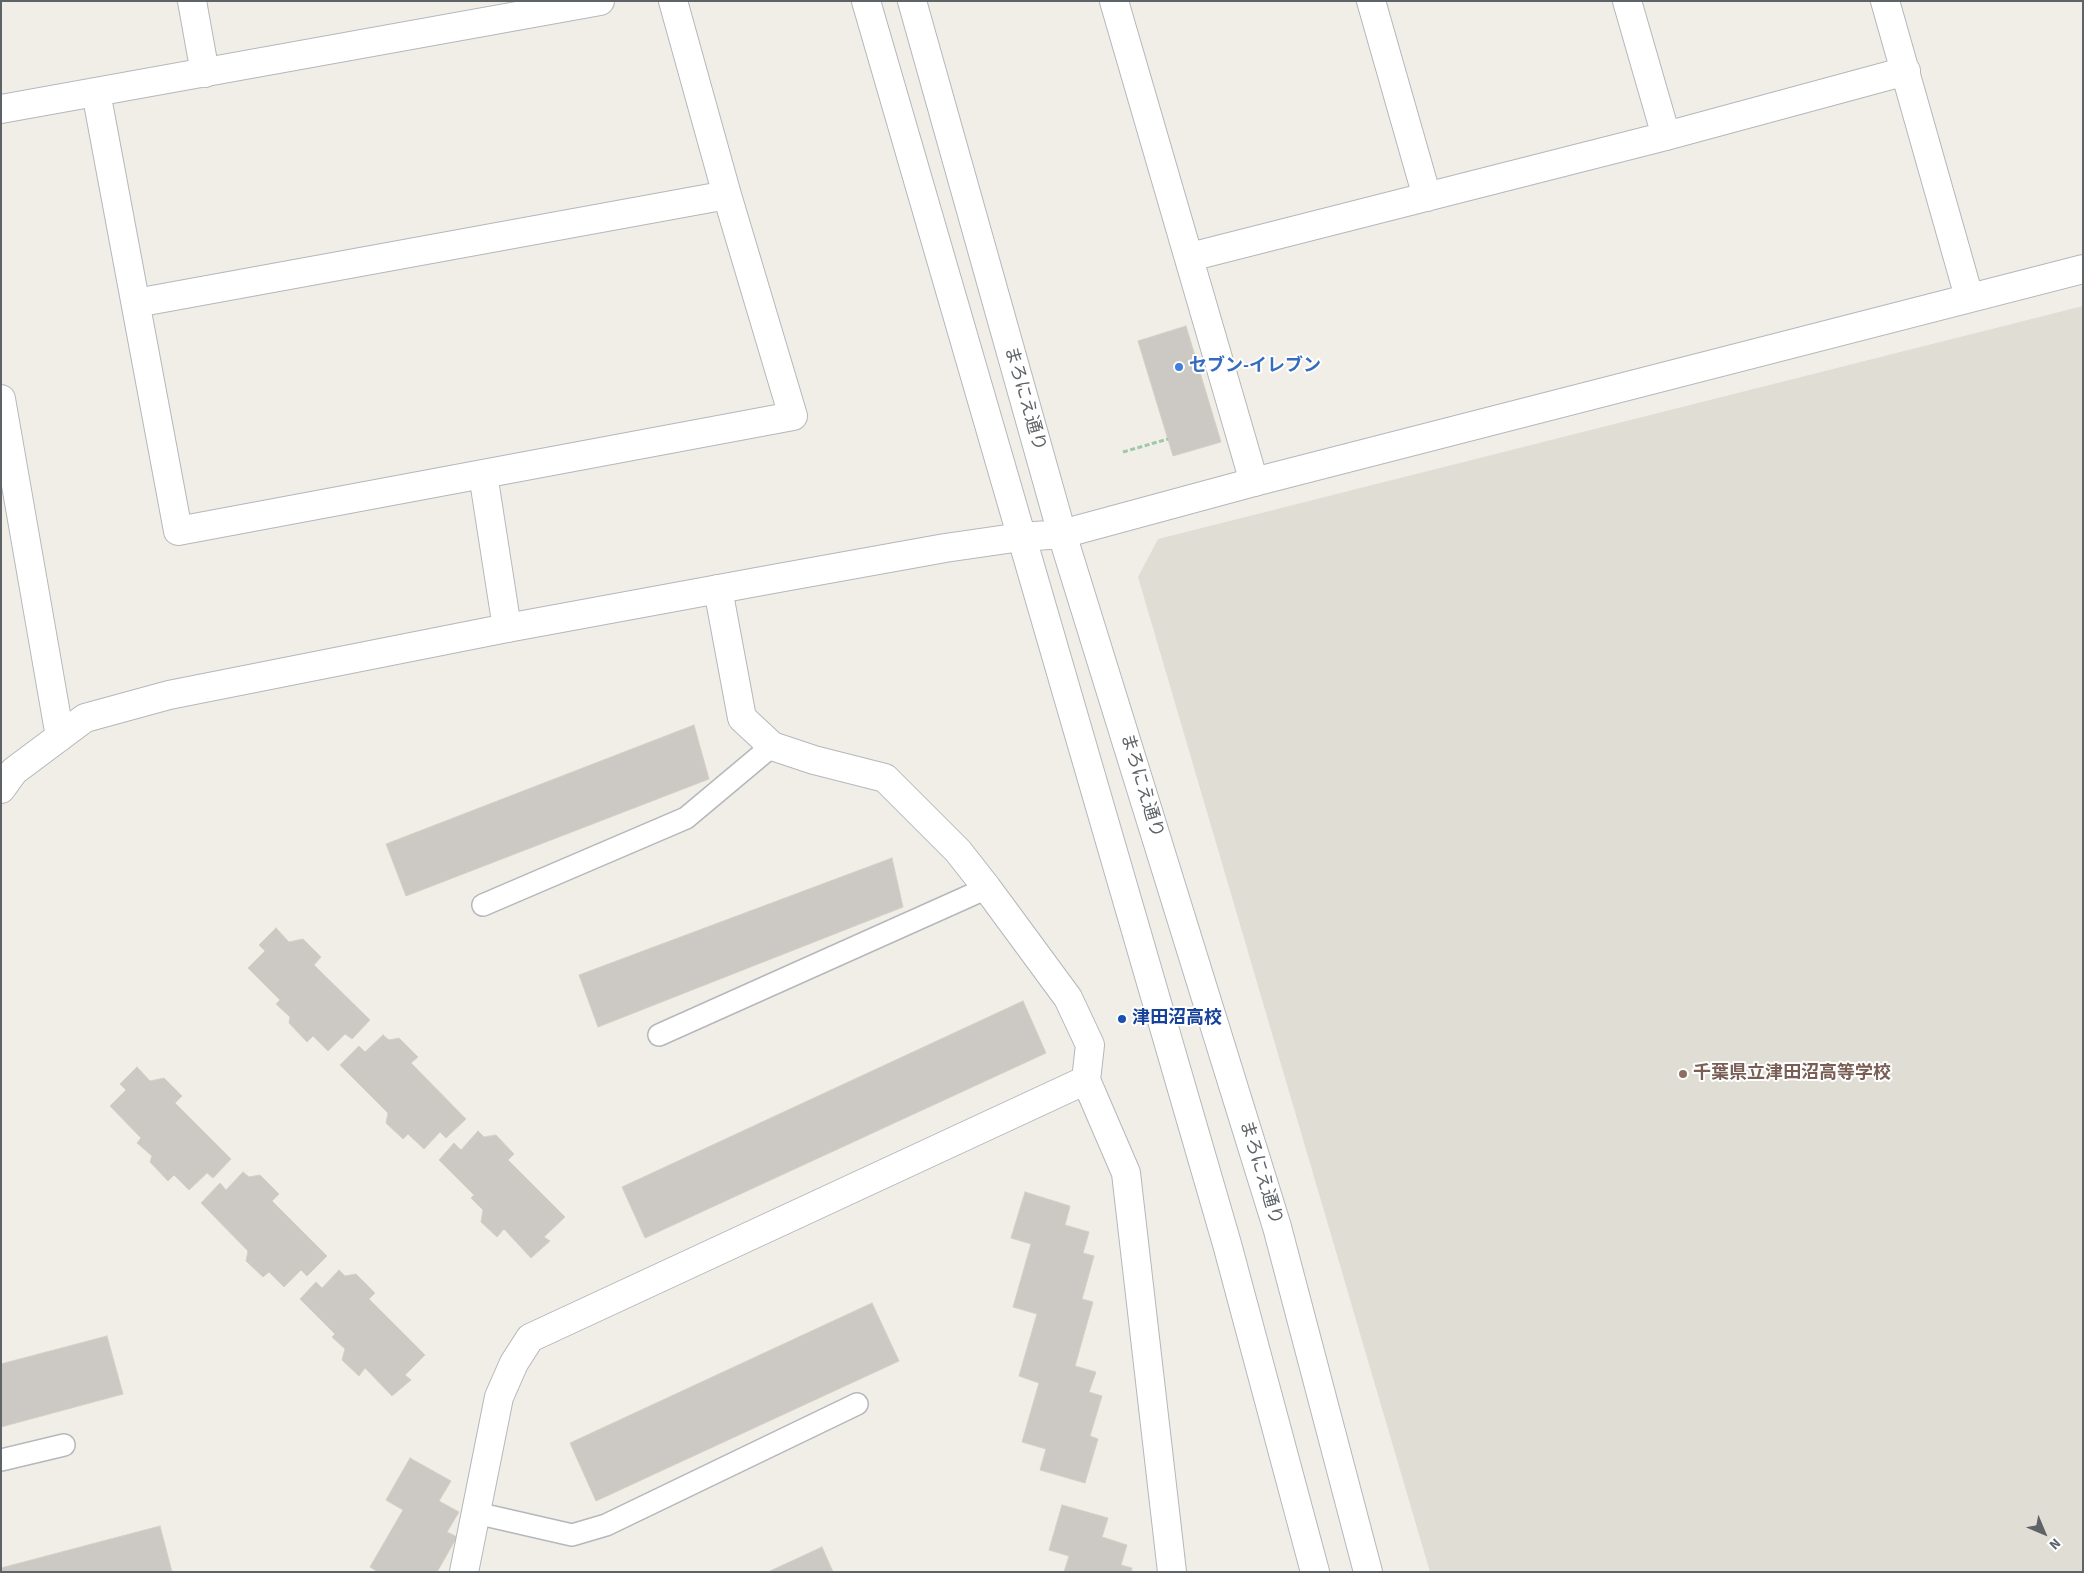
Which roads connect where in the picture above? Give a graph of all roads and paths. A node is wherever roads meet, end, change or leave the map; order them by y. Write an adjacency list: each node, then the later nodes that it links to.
1 (192, 1): 10 (street)
2 (600, 1): 10 (street)
3 (673, 1): 15 (street)
4 (866, 1): 27 (street)
5 (912, 1): 26 (street, まろにえ通り)
6 (1114, 1): 17 (street)
7 (1371, 1): 16 (street)
8 (1627, 1): 14 (street)
9 (1885, 1): 11 (street)
10 (204, 72): 12 (street)
11 (1906, 72): 14 (street); 19 (street)
12 (96, 92): 13 (street); 20 (street)
13 (1, 109)
14 (1666, 136): 16 (street)
15 (727, 195): 20 (street); 24 (street)
16 (1427, 197): 17 (street)
17 (1190, 257): 25 (street)
18 (2083, 269): 19 (street)
19 (1969, 297): 25 (street)
20 (136, 303): 24 (street)
21 (1, 399): 30 (street)
22 (1168, 439): 23 (path)
23 (1123, 452)
24 (484, 474): 29 (street)
25 (1254, 482): 26 (street)
26 (1062, 534): 27 (street); 44 (street, まろにえ通り)
27 (1021, 537): 28 (street); 43 (street)
28 (718, 589): 29 (street); 31 (street)
29 (506, 628): 30 (street)
30 (60, 737): 32 (street)
31 (772, 746): 33 (street); 34 (lane)
32 (1, 789)
33 (987, 888): 35 (lane); 36 (street)
34 (483, 905)
35 (659, 1035)
36 (1086, 1080): 40 (street); 42 (street)
37 (857, 1404): 40 (lane)
38 (64, 1445): 39 (lane)
39 (1, 1460)
40 (476, 1512): 41 (street)
41 (464, 1572)
42 (1172, 1572)
43 (1315, 1572)
44 (1368, 1572)

